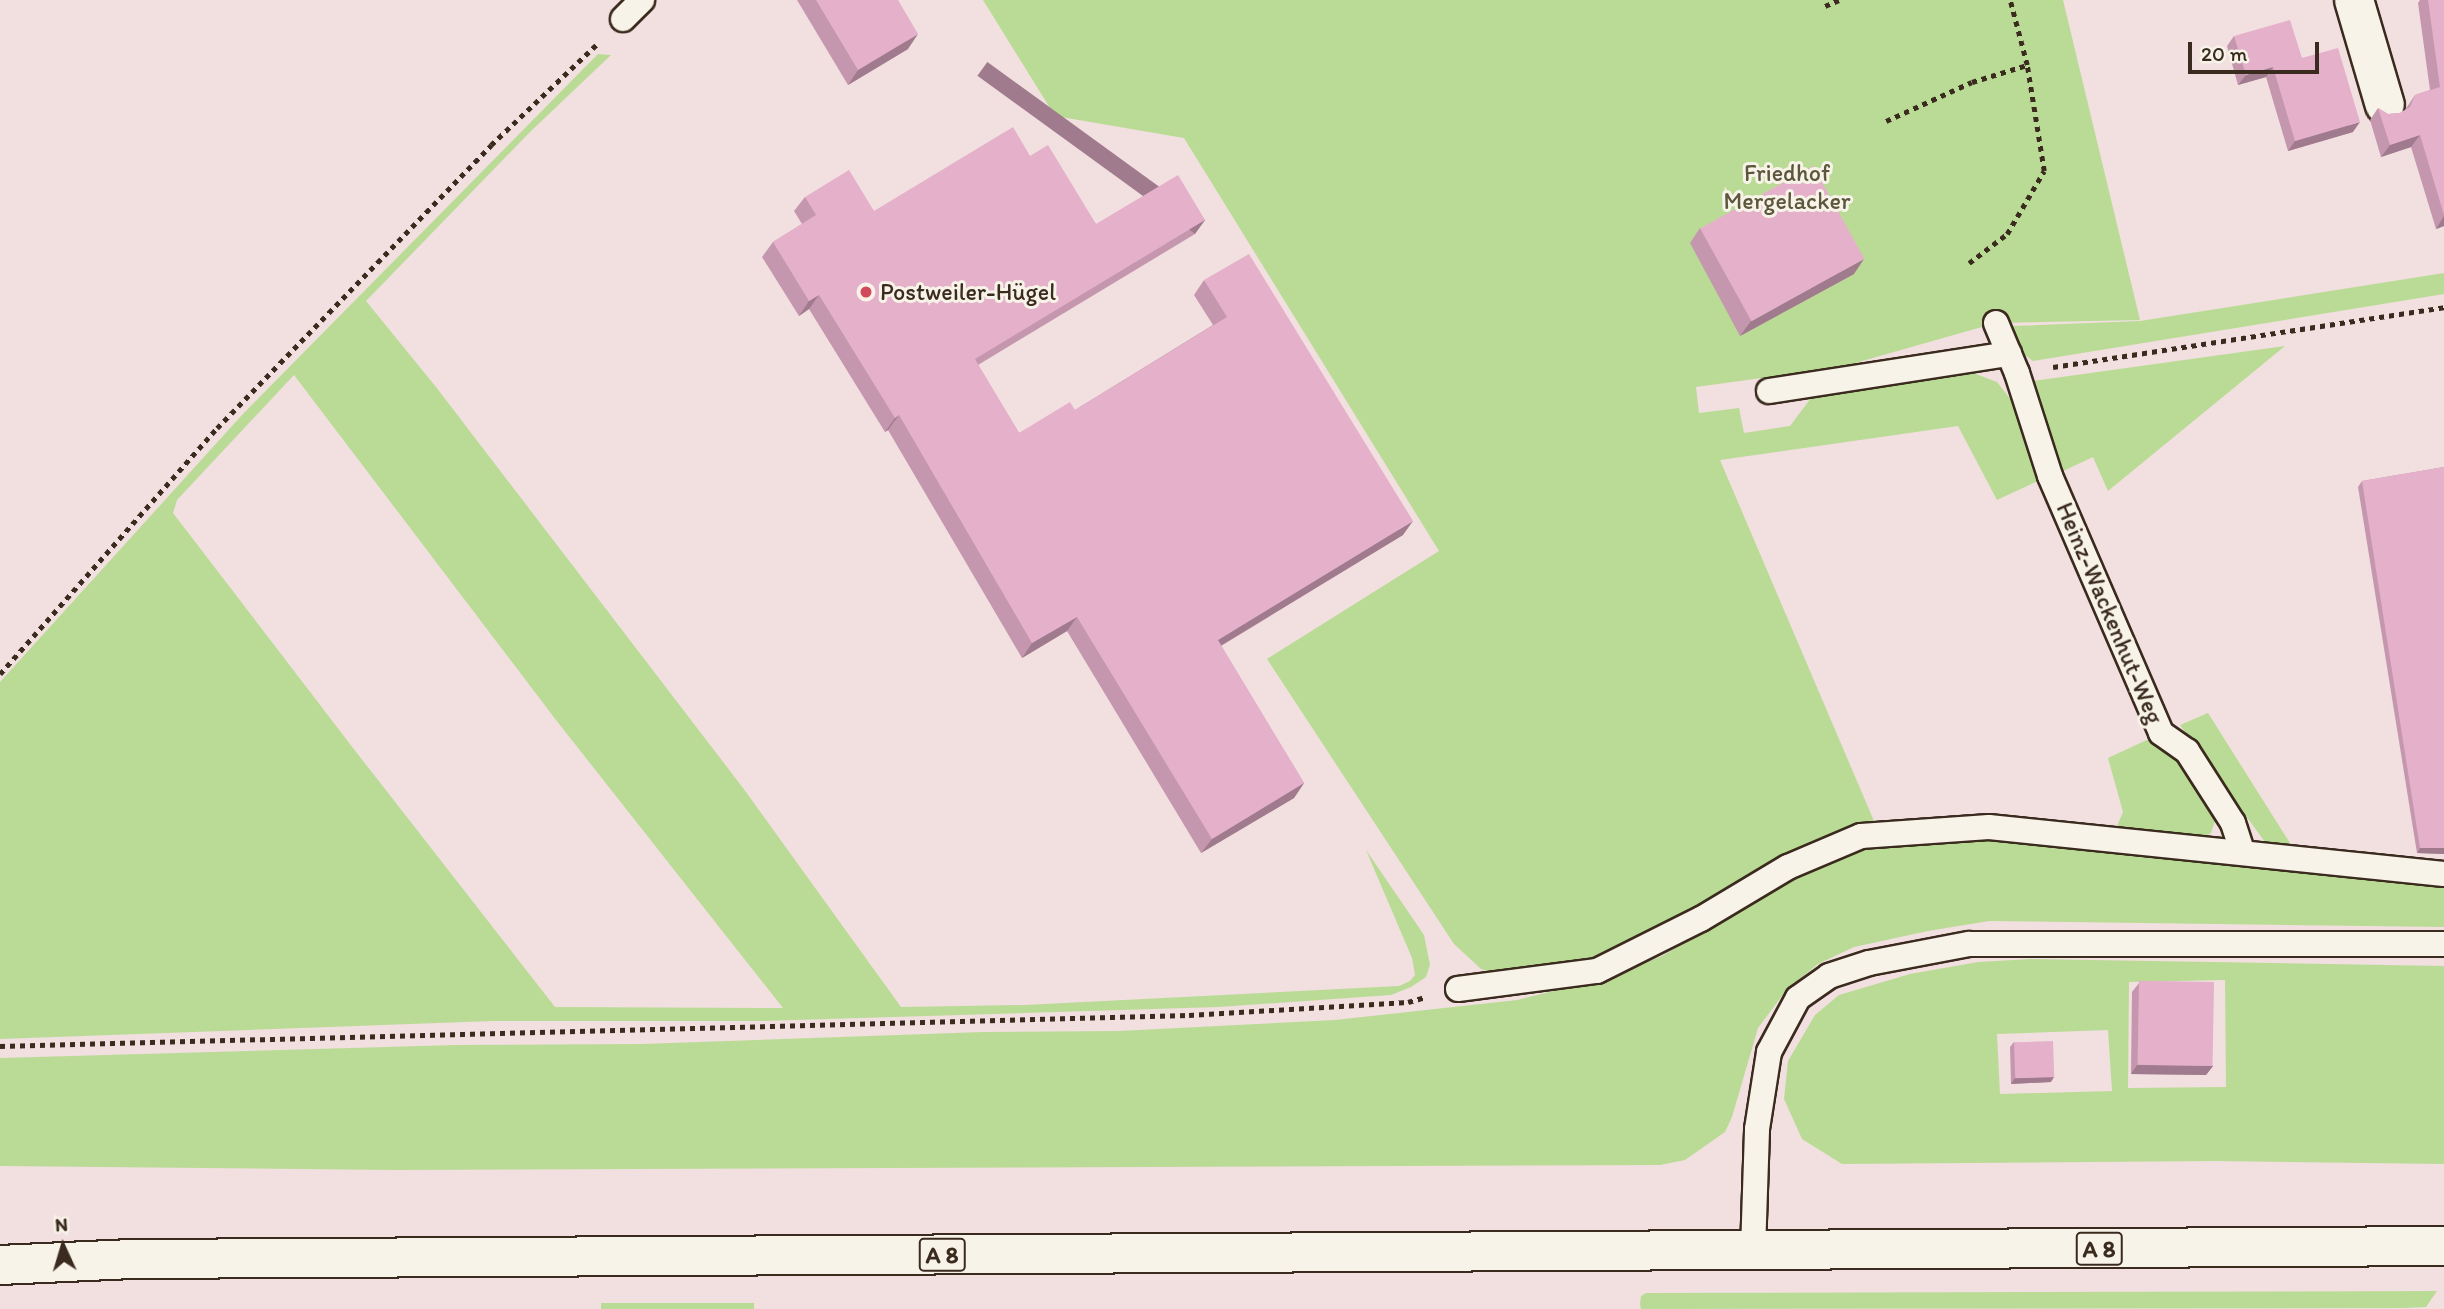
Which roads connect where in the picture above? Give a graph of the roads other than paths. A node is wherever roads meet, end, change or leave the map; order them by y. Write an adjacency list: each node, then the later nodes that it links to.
1 (642, 0): 3 (lane)
2 (2354, 0): 4 (main road)
3 (623, 19)
4 (2385, 105)
5 (1996, 323): 6 (lane, Heinz-Wackenhut-Weg)
6 (2013, 363): 7 (lane); 8 (lane, Heinz-Wackenhut-Weg)
7 (1769, 391)
8 (2242, 852): 9 (lane); 11 (lane)
9 (2444, 874)
10 (2444, 944): 14 (lane)
11 (1458, 989)
12 (0, 1240): 15 (main road, A 8)
13 (2444, 1246): 14 (main road, A 8)
14 (1753, 1251): 15 (main road, A 8)
15 (130, 1259): 16 (main road, A 8)
16 (0, 1265)

